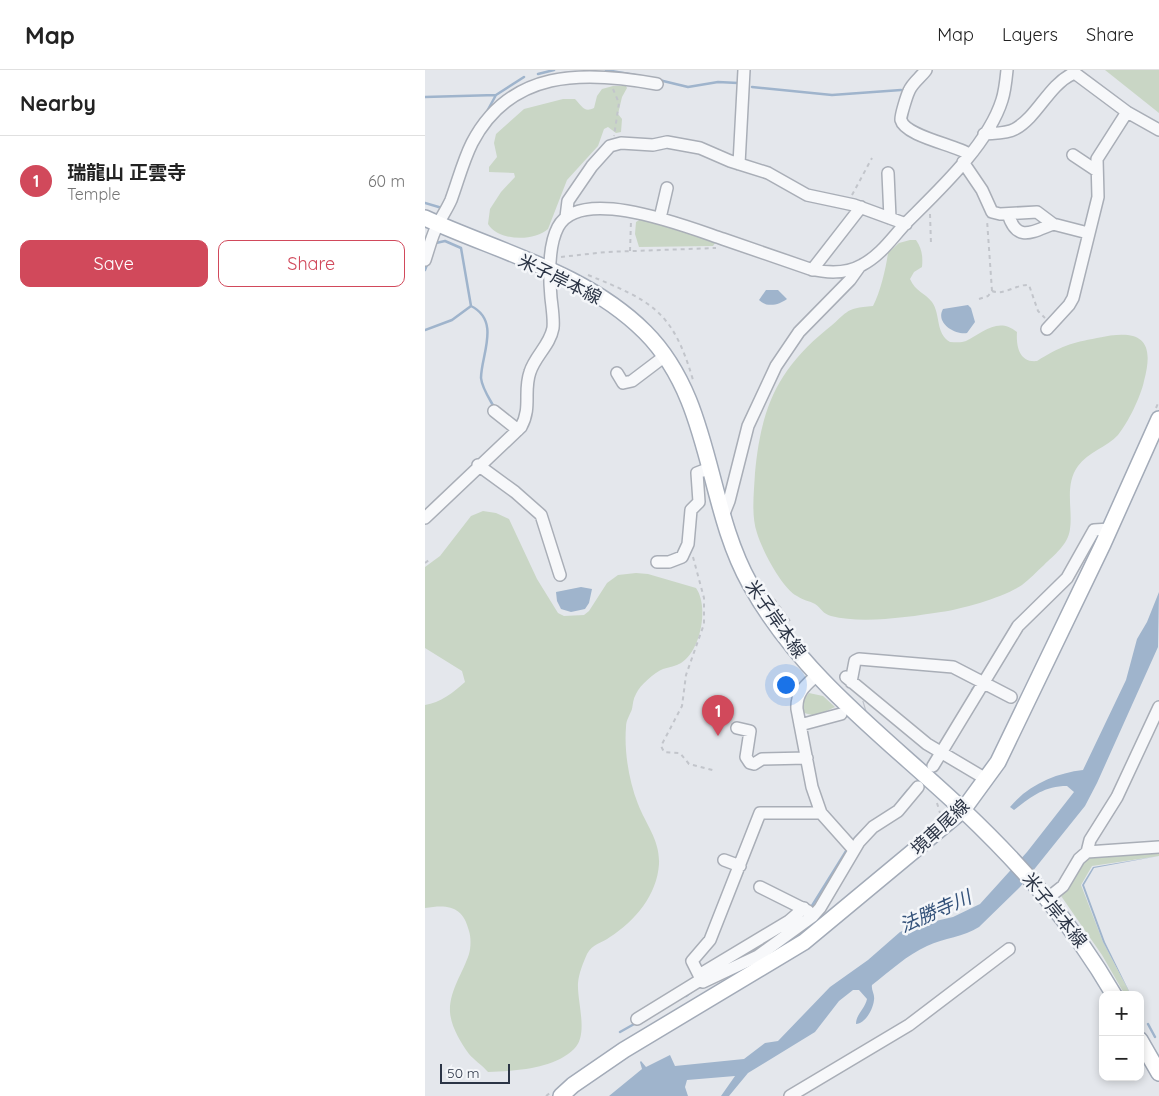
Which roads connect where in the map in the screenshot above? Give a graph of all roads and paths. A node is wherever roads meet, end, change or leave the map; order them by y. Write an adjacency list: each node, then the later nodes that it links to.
1 (744, 70): 14 (street)
2 (926, 70): 13 (street)
3 (1007, 70): 9 (street)
4 (1072, 72): 7 (street); 9 (street)
5 (657, 84): 27 (street)
6 (613, 88): 10 (path)
7 (1127, 112): 8 (street); 15 (street)
8 (1159, 130)
9 (984, 134): 13 (street)
10 (613, 145): 14 (street); 24 (street)
11 (1073, 155): 15 (street)
12 (872, 158): 19 (path)
13 (966, 158): 18 (street); 21 (street)
14 (739, 164): 19 (street)
15 (1097, 171): 30 (street)
16 (888, 172): 26 (street)
17 (667, 188): 25 (street)
18 (930, 201): 28 (street); 31 (path)
19 (848, 204): 20 (street)
20 (861, 207): 26 (street); 37 (street)
21 (988, 207): 23 (street); 38 (path)
22 (632, 211): 24 (street); 25 (street); 33 (path)
23 (1008, 214): 29 (street); 29 (street)
24 (566, 217): 35 (street)
25 (660, 218): 37 (street)
26 (890, 218): 28 (street)
27 (431, 221): 34 (street); 35 (main road, 米子岸本線)
28 (906, 224): 36 (street)
29 (1053, 224): 30 (street)
30 (1088, 233): 40 (street)
31 (931, 244)
32 (718, 248): 33 (path)
33 (630, 252): 35 (path)
34 (425, 260)
35 (551, 264): 41 (main road, 米子岸本線); 45 (street)
36 (860, 266): 37 (street); 48 (street)
37 (812, 270)
38 (992, 291): 39 (path); 40 (path)
39 (979, 299)
40 (1049, 326)
41 (665, 356): 42 (street); 47 (main road, 米子岸本線)
42 (617, 373)
43 (494, 411): 45 (street)
44 (1159, 419): 50 (main road, 境車尾線)
45 (518, 430): 46 (street)
46 (478, 465): 49 (street); 55 (street)
47 (710, 468): 48 (main road, 米子岸本線); 51 (street)
48 (723, 516): 58 (main road, 米子岸本線)
49 (425, 518)
50 (1110, 529): 59 (street); 69 (main road, 境車尾線)
51 (687, 547): 52 (street); 68 (path)
52 (663, 558)
53 (429, 560): 54 (path)
54 (425, 563)
55 (560, 575)
56 (769, 592): 57 (path)
57 (791, 623)
58 (817, 675): 63 (street); 73 (main road, 米子岸本線)
59 (983, 684): 60 (street); 65 (street); 65 (street)
60 (1011, 697)
61 (1159, 707): 77 (street)
62 (841, 714): 63 (street)
63 (800, 725): 66 (street)
64 (737, 728): 66 (street)
65 (943, 753): 67 (street); 69 (street)
66 (807, 758): 72 (street)
67 (933, 766)
68 (716, 771)
69 (986, 779): 73 (main road, 境車尾線)
70 (918, 787): 75 (street)
71 (936, 799): 74 (path)
72 (821, 813): 75 (street); 79 (street)
73 (968, 815): 81 (main road, 米子岸本線); 84 (main road, 境車尾線)
74 (939, 817)
75 (851, 847): 82 (street)
76 (1159, 847): 77 (street)
77 (1087, 852): 81 (street)
78 (724, 860): 79 (street)
79 (740, 866): 85 (street)
80 (760, 887): 82 (street)
81 (1044, 893): 86 (main road, 米子岸本線)
82 (808, 912): 84 (street); 85 (street)
83 (1009, 949): 91 (street)
84 (761, 961): 85 (street); 90 (main road, 境車尾線)
85 (700, 977): 87 (street)
86 (1112, 991)
87 (637, 1019)
88 (1144, 1047): 89 (main road)
89 (1159, 1073)
90 (561, 1096)
91 (790, 1096)

